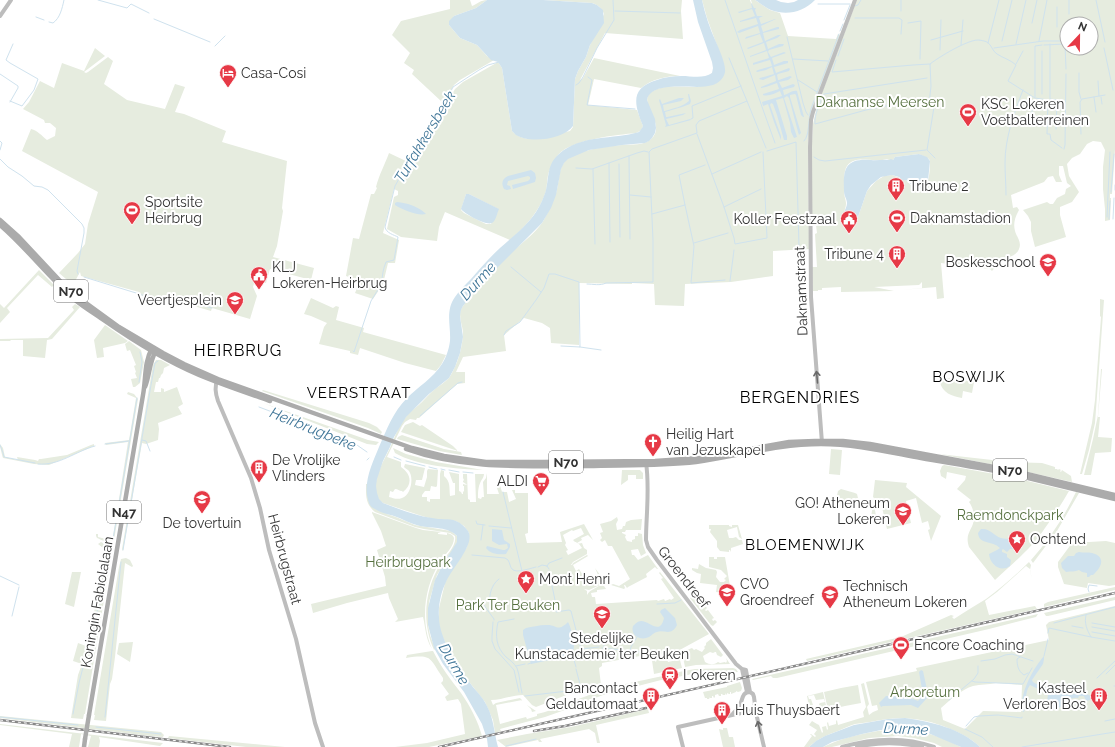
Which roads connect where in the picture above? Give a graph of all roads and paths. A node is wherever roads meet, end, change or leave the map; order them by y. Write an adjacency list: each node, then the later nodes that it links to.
1 (11, 0): 3 (street)
2 (855, 0): 9 (street, Daknamstraat, one-way to 2)
3 (0, 16)
4 (0, 220): 6 (main road, N70)
5 (0, 225): 6 (main road, N70)
6 (153, 350): 7 (main road, N70); 7 (main road, N70); 20 (main road, Koningin Fabiolalaan / N47, bridge)
7 (217, 380): 8 (main road, N70); 8 (main road, N70); 21 (street, Heirbrugstraat)
8 (380, 438): 10 (main road, N70)
9 (822, 442): 10 (main road, N70); 11 (main road, N70); 11 (main road, N70)
10 (646, 463): 15 (street, Groendreef)
11 (1070, 486): 12 (main road, N70)
12 (1085, 490): 13 (main road, N70); 14 (main road, N70)
13 (1115, 496)
14 (1115, 499)
15 (748, 692): 16 (street); 17 (street)
16 (741, 704): 18 (street); 19 (street)
17 (754, 706): 18 (street); 23 (street, one-way to 17)
18 (748, 712): 19 (street)
19 (732, 715): 22 (street)
20 (84, 747)
21 (322, 747)
22 (683, 747)
23 (764, 747)
24 (842, 747): 27 (street)
25 (857, 747): 26 (street)
26 (922, 747)
27 (934, 747)

